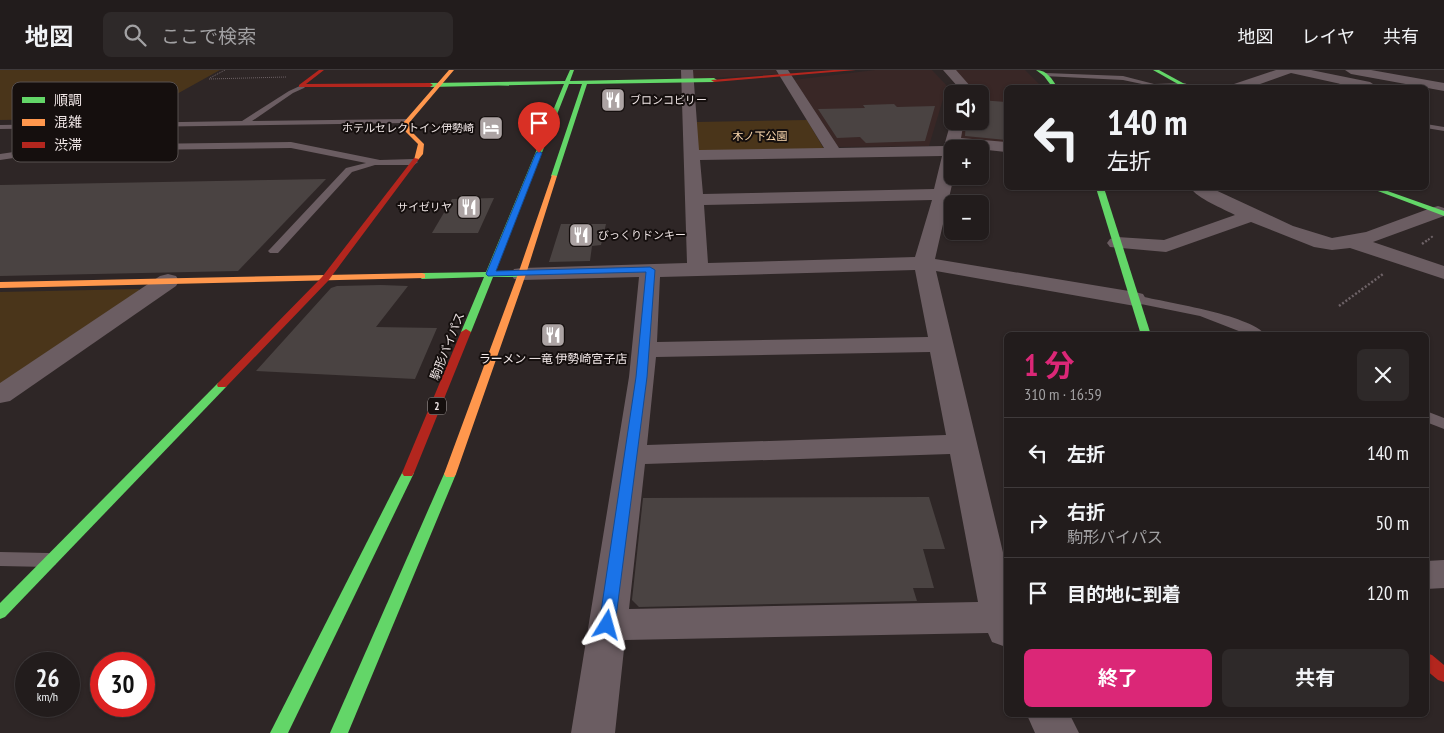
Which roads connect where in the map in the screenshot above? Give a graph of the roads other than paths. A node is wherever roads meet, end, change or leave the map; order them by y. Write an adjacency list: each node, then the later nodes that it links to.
1 (322, 70): 27 (street)
2 (452, 70): 26 (street)
3 (572, 70): 15 (street, 駒形バイパス / 2)
4 (589, 70): 14 (street)
5 (854, 70): 11 (street)
6 (949, 70): 18 (street)
7 (1156, 70): 22 (street)
8 (1288, 70): 23 (street)
9 (1294, 70): 17 (street)
10 (1351, 70): 24 (street)
11 (784, 73): 13 (street); 38 (street)
12 (1042, 73): 16 (lane); 19 (street)
13 (688, 76): 14 (street); 39 (street)
14 (585, 83): 15 (street); 58 (street)
15 (566, 84): 26 (street); 57 (street, 駒形バイパス / 2)
16 (1151, 84): 20 (lane); 21 (lane)
17 (1343, 84)
18 (963, 85)
19 (1053, 85)
20 (1147, 85)
21 (1170, 85)
22 (1186, 85)
23 (1244, 85)
24 (1428, 85)
25 (1429, 85): 28 (street)
26 (438, 86): 27 (street); 29 (street)
27 (302, 87): 30 (lane)
28 (1444, 88)
29 (408, 121): 30 (lane); 41 (street)
30 (244, 123): 31 (lane)
31 (178, 124)
32 (1429, 127): 33 (lane)
33 (1444, 130)
34 (178, 146): 40 (lane)
35 (944, 147): 38 (street)
36 (989, 147): 37 (street)
37 (1004, 147)
38 (834, 152): 39 (street)
39 (692, 155): 47 (street)
40 (380, 162): 41 (lane); 52 (lane)
41 (414, 162): 59 (street)
42 (944, 184): 46 (street)
43 (1101, 190): 51 (street)
44 (1203, 190): 49 (street)
45 (1379, 190): 48 (street)
46 (942, 194): 47 (street); 53 (street)
47 (694, 200): 54 (street)
48 (1441, 213): 50 (street)
49 (1252, 215): 50 (street); 51 (street)
50 (1353, 242): 56 (street)
51 (1117, 243): 62 (street)
52 (274, 251)
53 (924, 263): 54 (street); 62 (street); 65 (street)
54 (698, 269): 55 (street)
55 (650, 270): 58 (street); 66 (street)
56 (1444, 273)
57 (491, 274): 58 (street); 59 (street); 82 (street, 駒形バイパス / 2)
58 (522, 274): 83 (street)
59 (325, 279): 60 (street); 73 (street)
60 (168, 281): 61 (street); 67 (street)
61 (0, 285)
62 (1135, 299): 63 (street); 64 (lane)
63 (1145, 332)
64 (1254, 332)
65 (940, 344): 66 (street); 70 (street)
66 (644, 350): 71 (street)
67 (0, 395)
68 (1429, 417): 69 (lane)
69 (1444, 424)
70 (961, 444): 71 (street); 77 (street)
71 (631, 455): 78 (street)
72 (0, 559): 73 (lane)
73 (51, 560): 76 (street)
74 (1444, 574): 75 (street)
75 (1429, 575)
76 (0, 613)
77 (1004, 622): 78 (street)
78 (607, 625): 84 (street)
79 (1429, 662): 80 (street)
80 (1444, 674)
81 (1049, 717): 85 (street)
82 (280, 733)
83 (339, 733)
84 (593, 733)
85 (1057, 733)

